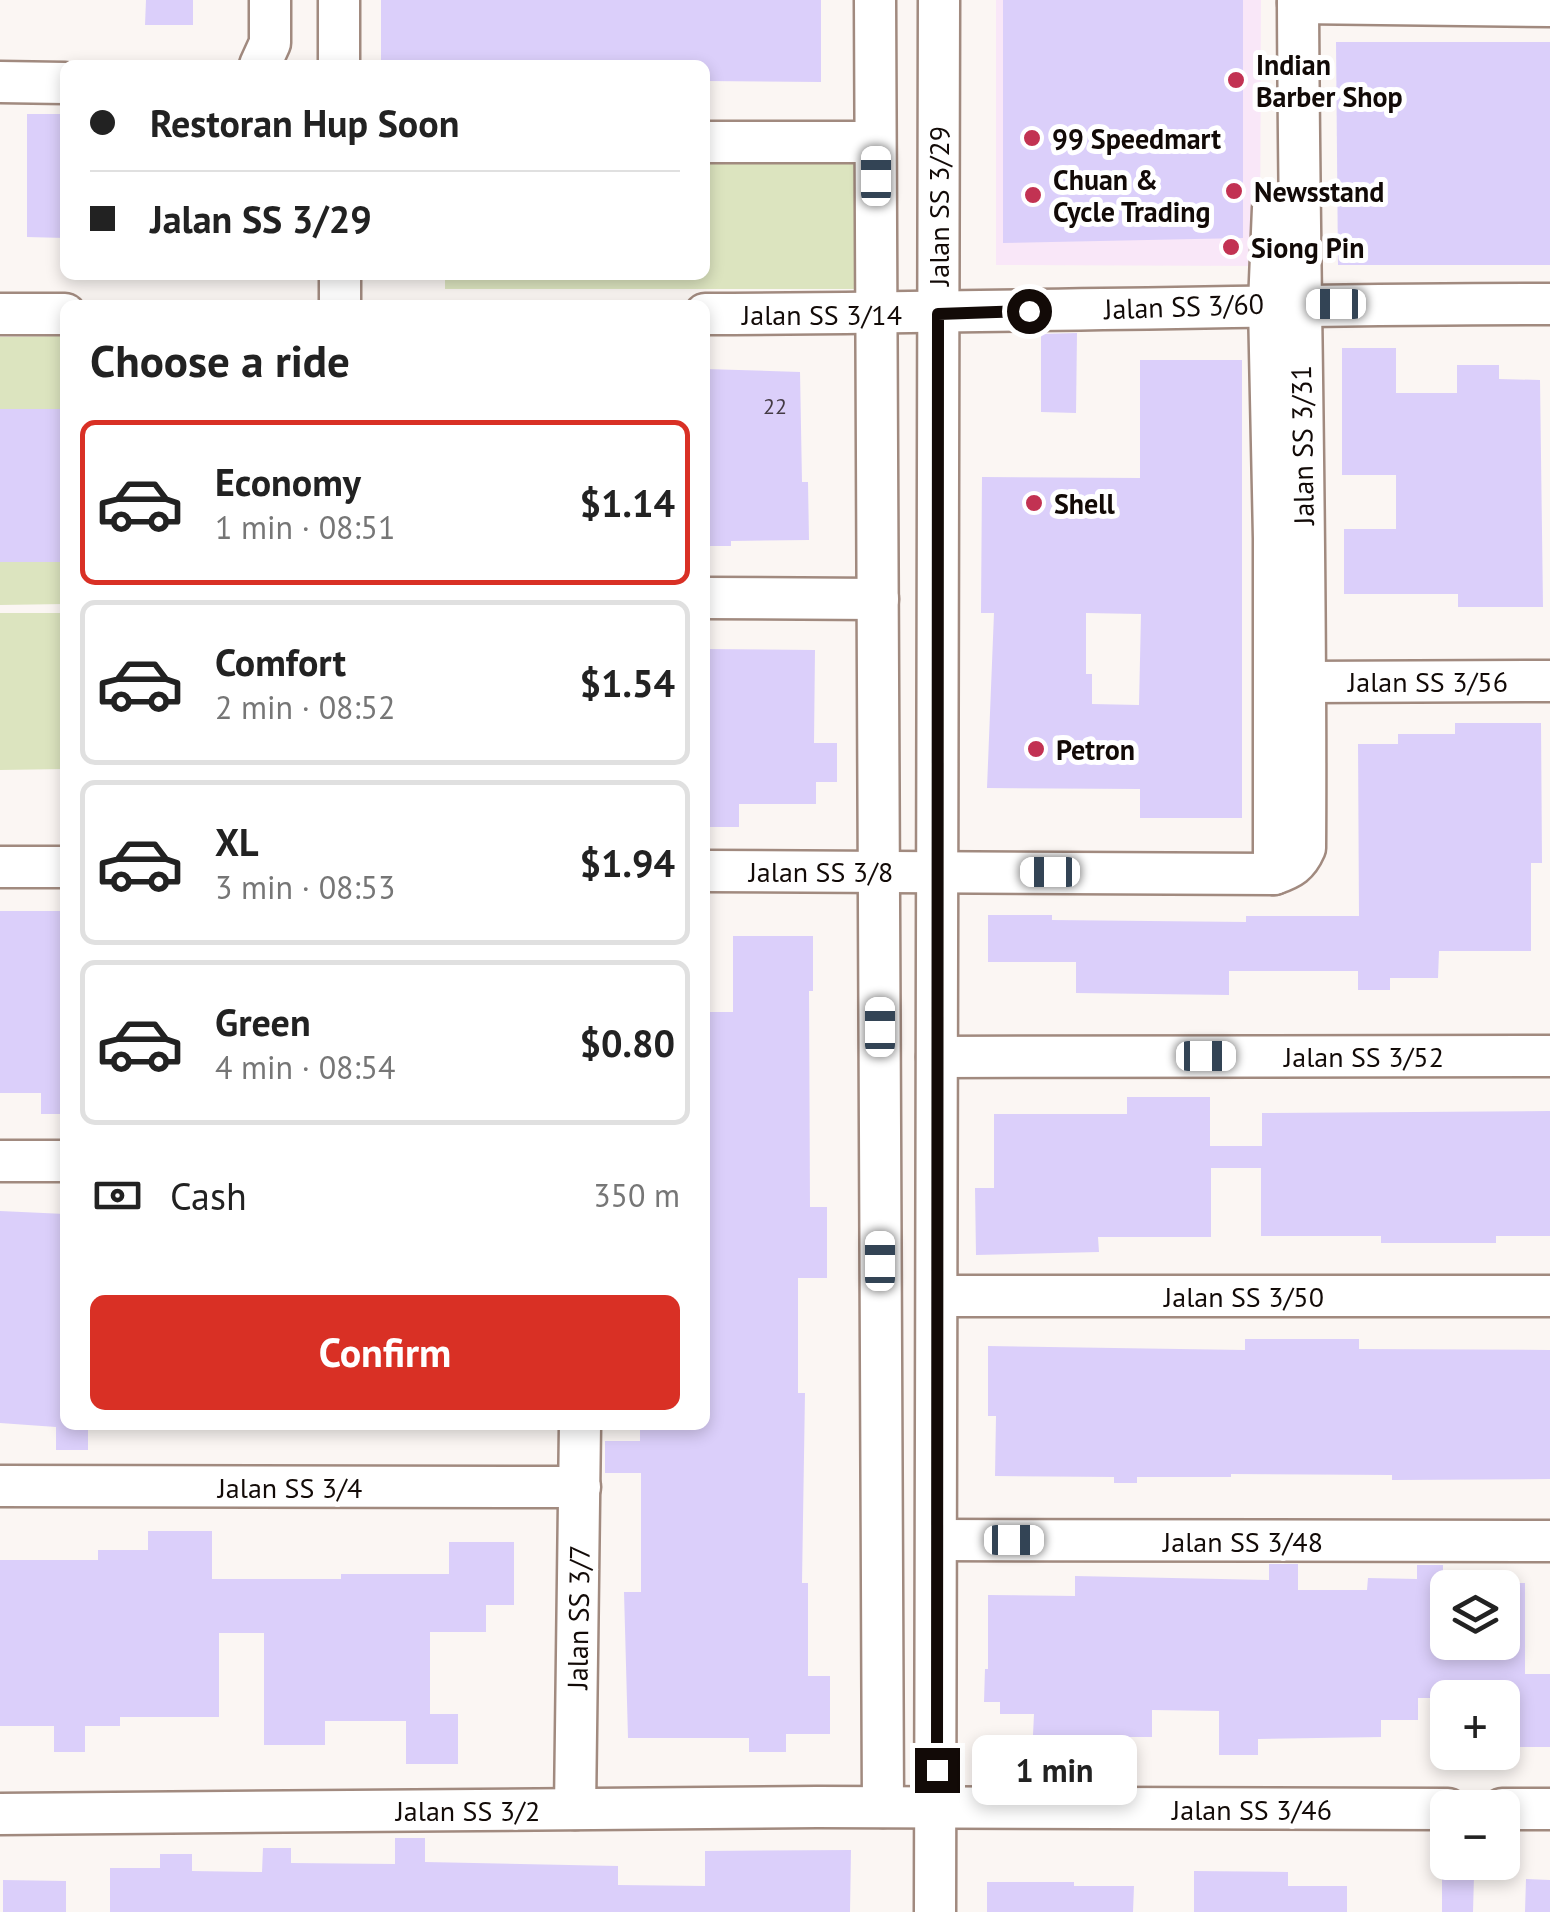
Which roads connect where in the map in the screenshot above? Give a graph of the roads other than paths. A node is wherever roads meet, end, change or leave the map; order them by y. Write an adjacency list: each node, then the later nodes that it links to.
1 (270, 0): 7 (street)
2 (339, 0): 8 (street)
3 (875, 0): 12 (street)
4 (938, 0): 19 (street, Jalan SS 3/29)
5 (1289, 1): 6 (street); 13 (street, Jalan SS 3/31)
6 (1550, 6)
7 (265, 54)
8 (339, 60)
9 (0, 82): 10 (street)
10 (60, 83)
11 (710, 142): 12 (street)
12 (875, 142): 18 (street)
13 (1285, 304): 14 (street, Jalan SS 3/60); 19 (street, Jalan SS 3/60); 23 (street, Jalan SS 3/31); 29 (street, Jalan SS 3/31)
14 (1550, 304)
15 (0, 314): 16 (street)
16 (60, 314)
17 (710, 314): 18 (street, Jalan SS 3/14)
18 (876, 314): 19 (street, Jalan SS 3/14); 21 (street)
19 (938, 314): 28 (street, Jalan SS 3/29)
20 (710, 598): 21 (street)
21 (878, 598): 27 (street)
22 (1550, 680): 23 (street, Jalan SS 3/56)
23 (1306, 682): 29 (street, Jalan SS 3/31)
24 (0, 867): 25 (street)
25 (60, 867)
26 (710, 871): 27 (street, Jalan SS 3/8)
27 (879, 871): 28 (street, Jalan SS 3/8); 41 (street)
28 (938, 873): 29 (street); 31 (street, Jalan SS 3/29)
29 (1274, 874)
30 (1550, 1056): 31 (street, Jalan SS 3/52)
31 (937, 1057): 34 (street, Jalan SS 3/29)
32 (0, 1161): 33 (street)
33 (60, 1161)
34 (937, 1296): 35 (street, Jalan SS 3/50); 39 (street, Jalan SS 3/29)
35 (1550, 1296)
36 (580, 1430): 38 (street, Jalan SS 3/7)
37 (0, 1486): 38 (street, Jalan SS 3/4)
38 (580, 1487): 46 (street, Jalan SS 3/7)
39 (937, 1540): 40 (street, Jalan SS 3/48); 42 (street, Jalan SS 3/29)
40 (1550, 1540)
41 (883, 1808): 42 (street, Jalan SS 3/2); 46 (street, Jalan SS 3/2)
42 (937, 1808): 43 (street, Jalan SS 3/46); 48 (street, Jalan SS 3/29)
43 (1430, 1809)
44 (1520, 1809): 45 (street)
45 (1550, 1809)
46 (575, 1810): 47 (street, Jalan SS 3/2)
47 (0, 1814)
48 (934, 1912)

